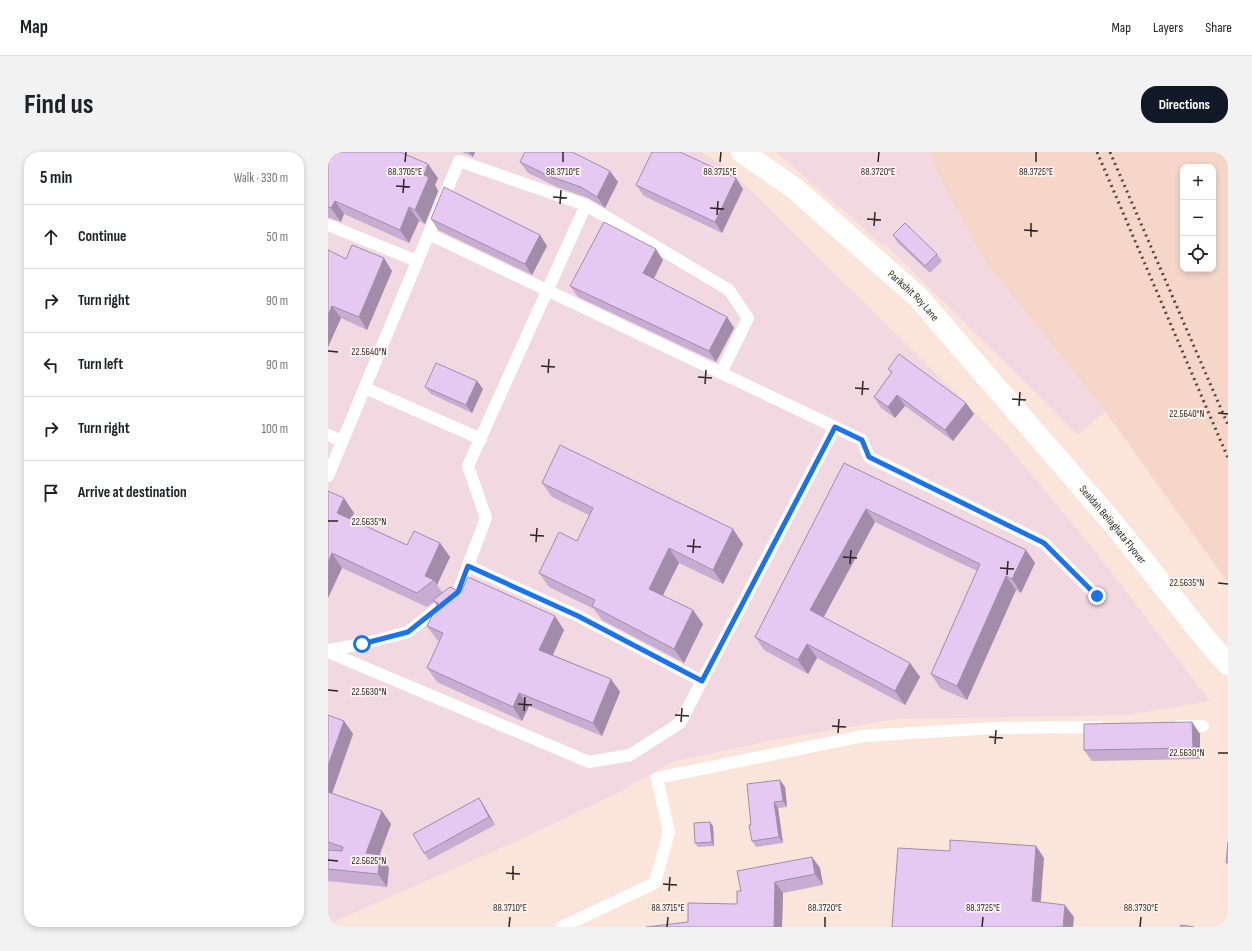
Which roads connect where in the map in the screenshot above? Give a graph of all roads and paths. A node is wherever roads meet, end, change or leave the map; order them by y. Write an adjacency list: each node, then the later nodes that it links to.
1 (749, 154): 13 (main road, Parikshit Roy Lane)
2 (586, 205): 4 (lane); 6 (lane); 7 (lane)
3 (328, 225): 5 (lane)
4 (429, 234): 5 (lane); 6 (lane)
5 (417, 261): 8 (lane)
6 (548, 291): 7 (lane); 11 (lane)
7 (721, 373): 9 (lane)
8 (365, 388): 11 (lane); 12 (lane)
9 (835, 427): 16 (lane); 20 (lane)
10 (328, 435): 12 (lane)
11 (481, 439): 15 (lane)
12 (342, 441): 14 (lane)
13 (1062, 463): 17 (main road, Sealdah Beliaghata Flyover)
14 (328, 476)
15 (468, 566): 18 (lane); 20 (lane)
16 (1097, 596)
17 (1218, 645): 19 (main road, Sealdah Beliaghata Flyover)
18 (328, 651): 20 (lane)
19 (1228, 664)
20 (702, 681)
21 (1171, 726): 22 (lane)
22 (1203, 726)
23 (1107, 727): 24 (lane)
24 (562, 927)

